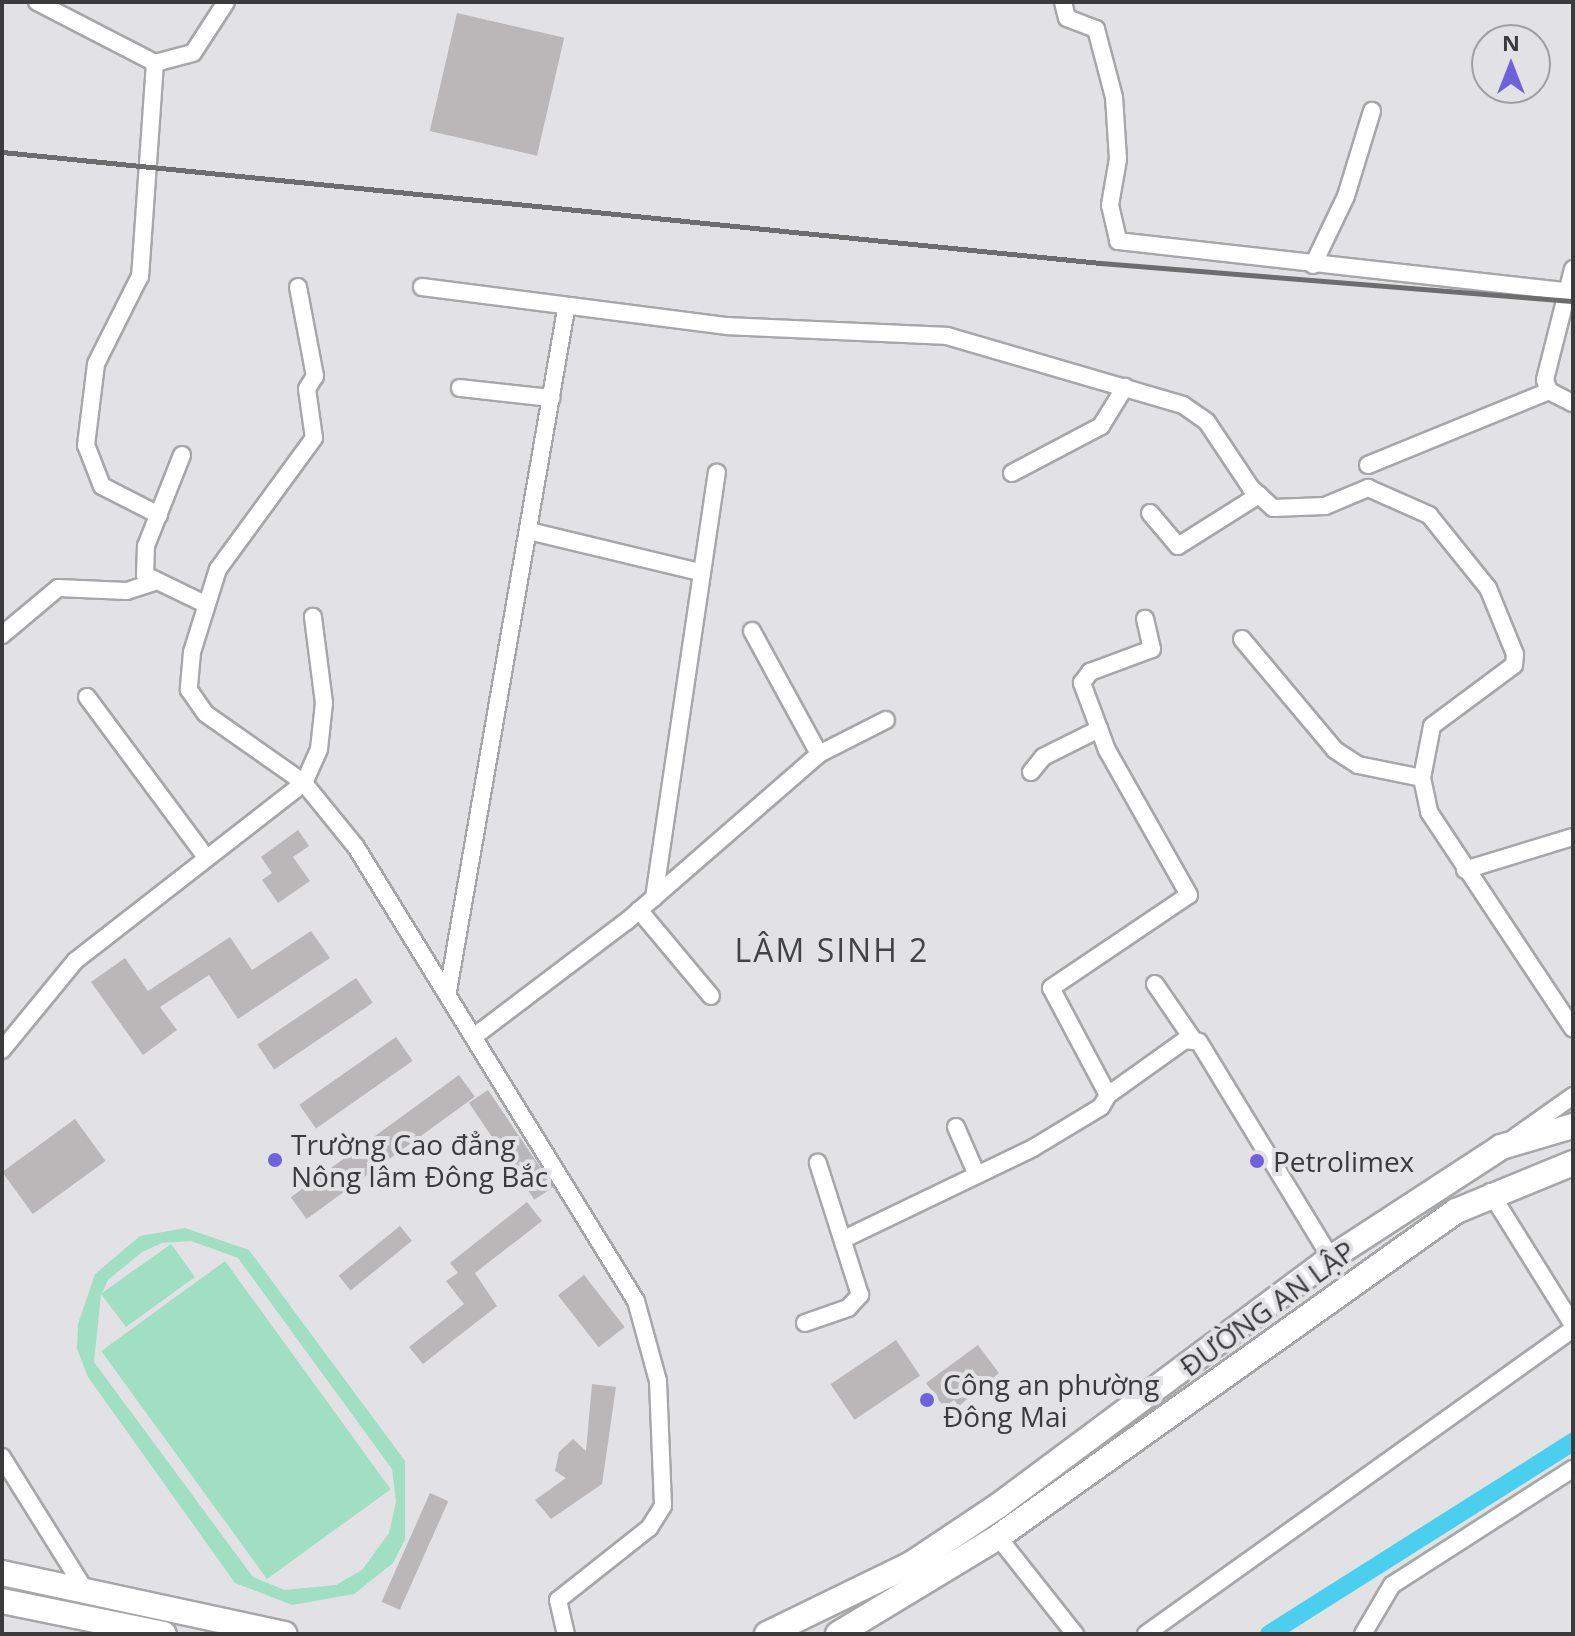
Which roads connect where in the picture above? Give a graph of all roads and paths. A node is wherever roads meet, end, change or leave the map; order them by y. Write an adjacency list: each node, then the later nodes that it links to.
1 (37, 2): 4 (street)
2 (226, 2): 4 (street)
3 (1063, 2): 6 (street)
4 (155, 63): 23 (street)
5 (1372, 111): 6 (street)
6 (1313, 265): 10 (street)
7 (1573, 269): 10 (street)
8 (298, 287): 27 (street)
9 (422, 287): 11 (street)
10 (1569, 292): 14 (street)
11 (566, 309): 12 (street); 15 (street)
12 (1125, 387): 20 (street); 21 (street)
13 (460, 388): 15 (street)
14 (1549, 391): 16 (street); 18 (street)
15 (551, 398): 24 (street)
16 (1573, 403)
17 (182, 455): 23 (street)
18 (1368, 465)
19 (717, 473): 25 (street)
20 (1012, 473)
21 (1259, 495): 22 (street); 38 (street)
22 (1150, 513)
23 (159, 515): 26 (street)
24 (529, 531): 25 (street); 46 (street)
25 (700, 572): 43 (street)
26 (152, 583): 27 (street); 31 (street)
27 (205, 604): 39 (street)
28 (313, 617): 39 (street)
29 (1145, 619): 35 (street)
30 (752, 631): 36 (street)
31 (2, 635)
32 (1242, 639): 38 (street)
33 (87, 697): 41 (street)
34 (886, 720): 36 (street)
35 (1099, 729): 37 (street); 52 (street)
36 (819, 754): 43 (street)
37 (1031, 772)
38 (1422, 778): 42 (street)
39 (304, 783): 41 (street); 46 (street)
40 (1573, 837): 42 (street)
41 (206, 857): 51 (street)
42 (1465, 870): 48 (street)
43 (654, 898): 44 (street)
44 (639, 910): 47 (street); 49 (street)
45 (1155, 984): 50 (street)
46 (448, 991): 49 (street)
47 (711, 996)
48 (1573, 1029)
49 (476, 1035): 74 (street)
50 (1192, 1038): 52 (street); 62 (street)
51 (2, 1050)
52 (1108, 1095): 59 (street)
53 (1573, 1096): 56 (street)
54 (1573, 1126): 56 (highway, ĐƯỜNG AN LẬP)
55 (956, 1127): 59 (street)
56 (1501, 1147): 60 (highway); 62 (highway, ĐƯỜNG AN LẬP)
57 (1570, 1160): 60 (highway, ĐƯỜNG AN LẬP)
58 (818, 1163): 61 (street)
59 (977, 1175): 61 (street)
60 (1500, 1188): 64 (street); 67 (highway, ĐƯỜNG AN LẬP)
61 (844, 1239): 63 (street)
62 (1331, 1258): 75 (highway, ĐƯỜNG AN LẬP)
63 (805, 1323)
64 (1573, 1327): 78 (street)
65 (2, 1457): 69 (street)
66 (1573, 1469): 79 (street)
67 (998, 1537): 76 (highway, ĐƯỜNG AN LẬP); 77 (street)
68 (2, 1573): 69 (highway)
69 (85, 1590): 73 (highway)
70 (2, 1601): 71 (highway)
71 (116, 1629): 72 (highway)
72 (164, 1634)
73 (285, 1634)
74 (566, 1634)
75 (767, 1634)
76 (838, 1634)
77 (1075, 1634)
78 (1146, 1634)
79 (1363, 1634)

